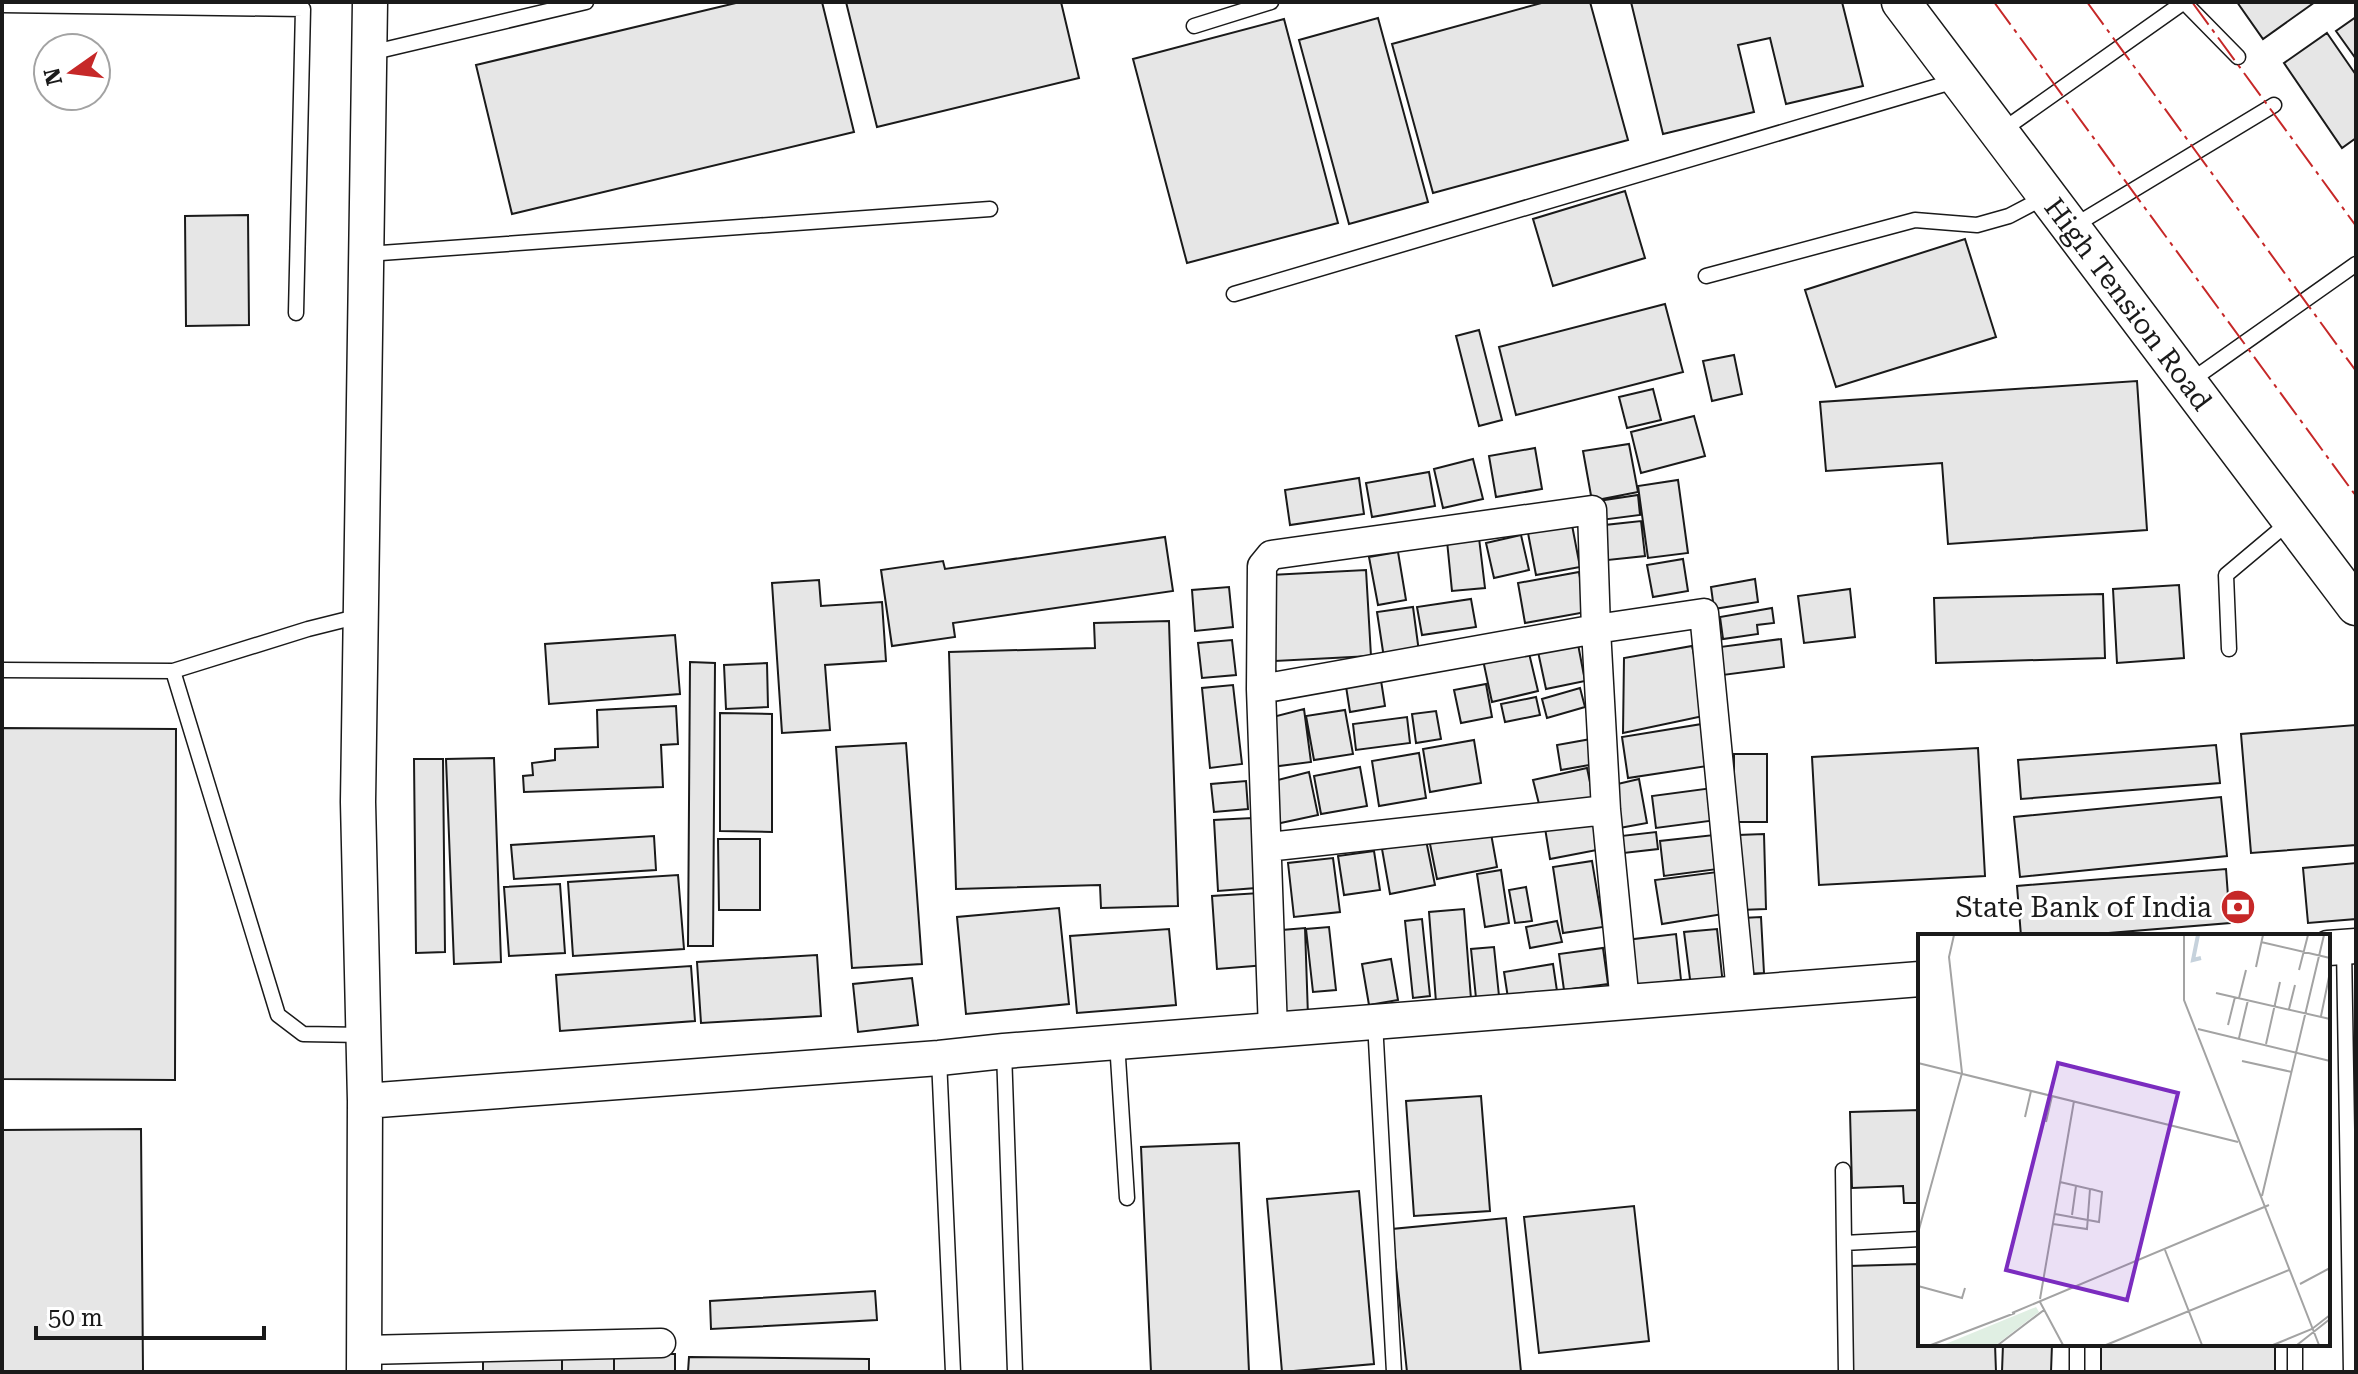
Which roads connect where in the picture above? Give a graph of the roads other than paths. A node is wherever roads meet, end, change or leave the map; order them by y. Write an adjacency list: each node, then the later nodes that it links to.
1 (370, 2): 9 (street)
2 (586, 2): 9 (lane)
3 (1271, 2): 8 (lane)
4 (1901, 2): 11 (main road, High Tension Road)
5 (2184, 2): 10 (lane); 13 (lane)
6 (2, 5): 7 (lane)
7 (303, 6): 21 (lane)
8 (1194, 26)
9 (369, 53): 17 (street)
10 (2238, 57)
11 (1959, 79): 13 (main road, High Tension Road); 20 (lane)
12 (2274, 105): 16 (lane)
13 (1999, 132): 14 (main road, High Tension Road)
14 (2047, 196): 16 (main road, High Tension Road); 19 (lane)
15 (990, 209): 17 (lane)
16 (2071, 227): 22 (main road, High Tension Road)
17 (366, 254): 25 (street)
18 (2356, 264): 22 (lane)
19 (1706, 276)
20 (1234, 294)
21 (296, 313)
22 (2189, 382): 23 (main road, High Tension Road)
23 (2292, 519): 24 (main road, High Tension Road); 27 (lane)
24 (2356, 606)
25 (361, 616): 29 (lane); 39 (street)
26 (1596, 629): 30 (street); 30 (street); 31 (street); 35 (street)
27 (2229, 649)
28 (2, 670): 29 (lane)
29 (173, 671): 39 (lane)
30 (1261, 689): 32 (street)
31 (1606, 810): 32 (street); 36 (street)
32 (1268, 847): 38 (street)
33 (2343, 947): 58 (lane)
34 (1918, 979): 35 (street)
35 (1741, 993): 36 (street)
36 (1625, 1003): 37 (street)
37 (1375, 1022): 38 (street); 54 (lane)
38 (1273, 1031): 40 (street)
39 (363, 1035): 43 (street)
40 (1117, 1042): 41 (street); 45 (lane)
41 (1004, 1051): 42 (street); 53 (lane)
42 (939, 1058): 43 (street); 52 (lane)
43 (365, 1101): 51 (street)
44 (1843, 1170): 47 (lane)
45 (1127, 1198)
46 (1918, 1239): 47 (lane)
47 (1844, 1243): 55 (lane)
48 (661, 1343): 51 (street)
49 (2077, 1346): 56 (lane)
50 (2295, 1346): 57 (lane)
51 (364, 1361)
52 (953, 1372)
53 (1015, 1372)
54 (1394, 1372)
55 (1846, 1372)
56 (2077, 1372)
57 (2295, 1372)
58 (2351, 1372)

